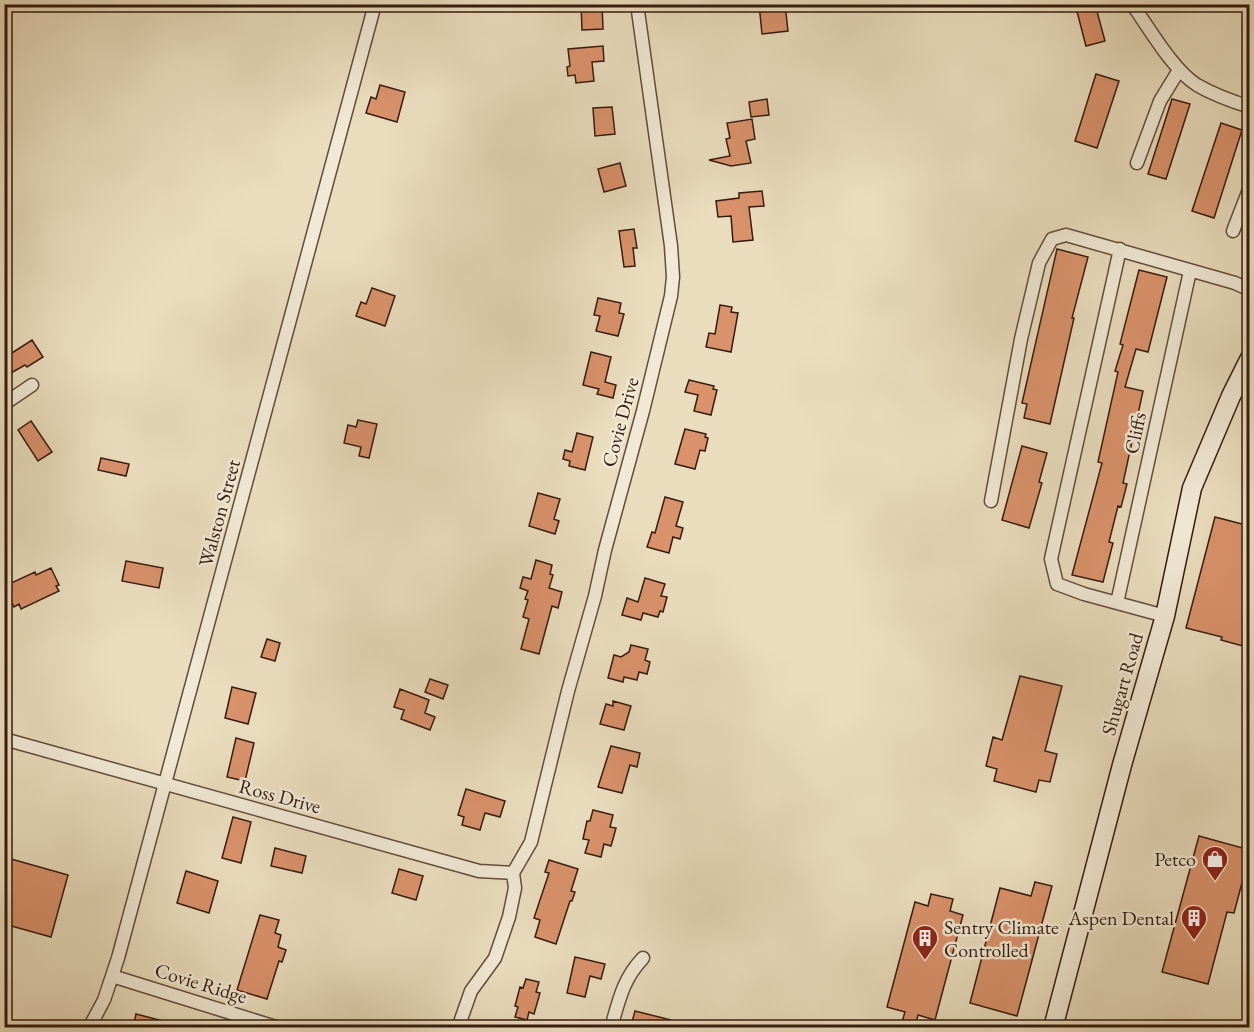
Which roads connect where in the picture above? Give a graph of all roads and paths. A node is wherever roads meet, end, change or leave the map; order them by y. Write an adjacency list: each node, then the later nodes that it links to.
1 (375, 4): 19 (street, Walston Street)
2 (637, 4): 20 (street, Covie Drive)
3 (1132, 4): 4 (street)
4 (1179, 70): 5 (street); 6 (street)
5 (1250, 107)
6 (1137, 163)
7 (1250, 187): 8 (street)
8 (1233, 231)
9 (1120, 249): 10 (street); 15 (street); 16 (street)
10 (1190, 271): 11 (street); 16 (street, Cliffs)
11 (1250, 290)
12 (1250, 358): 17 (street, Shugart Road)
13 (32, 385): 14 (street)
14 (4, 404)
15 (991, 501)
16 (1117, 603): 17 (street)
17 (1165, 616): 27 (street, Shugart Road)
18 (4, 739): 19 (street, Ross Drive)
19 (166, 785): 20 (street, Ross Drive); 22 (street, Walston Street)
20 (513, 873): 25 (street)
21 (643, 958): 26 (street)
22 (112, 976): 23 (street, Walston Street); 24 (street, Covie Ridge)
23 (89, 1028)
24 (279, 1028)
25 (458, 1028)
26 (611, 1028)
27 (1053, 1028)

